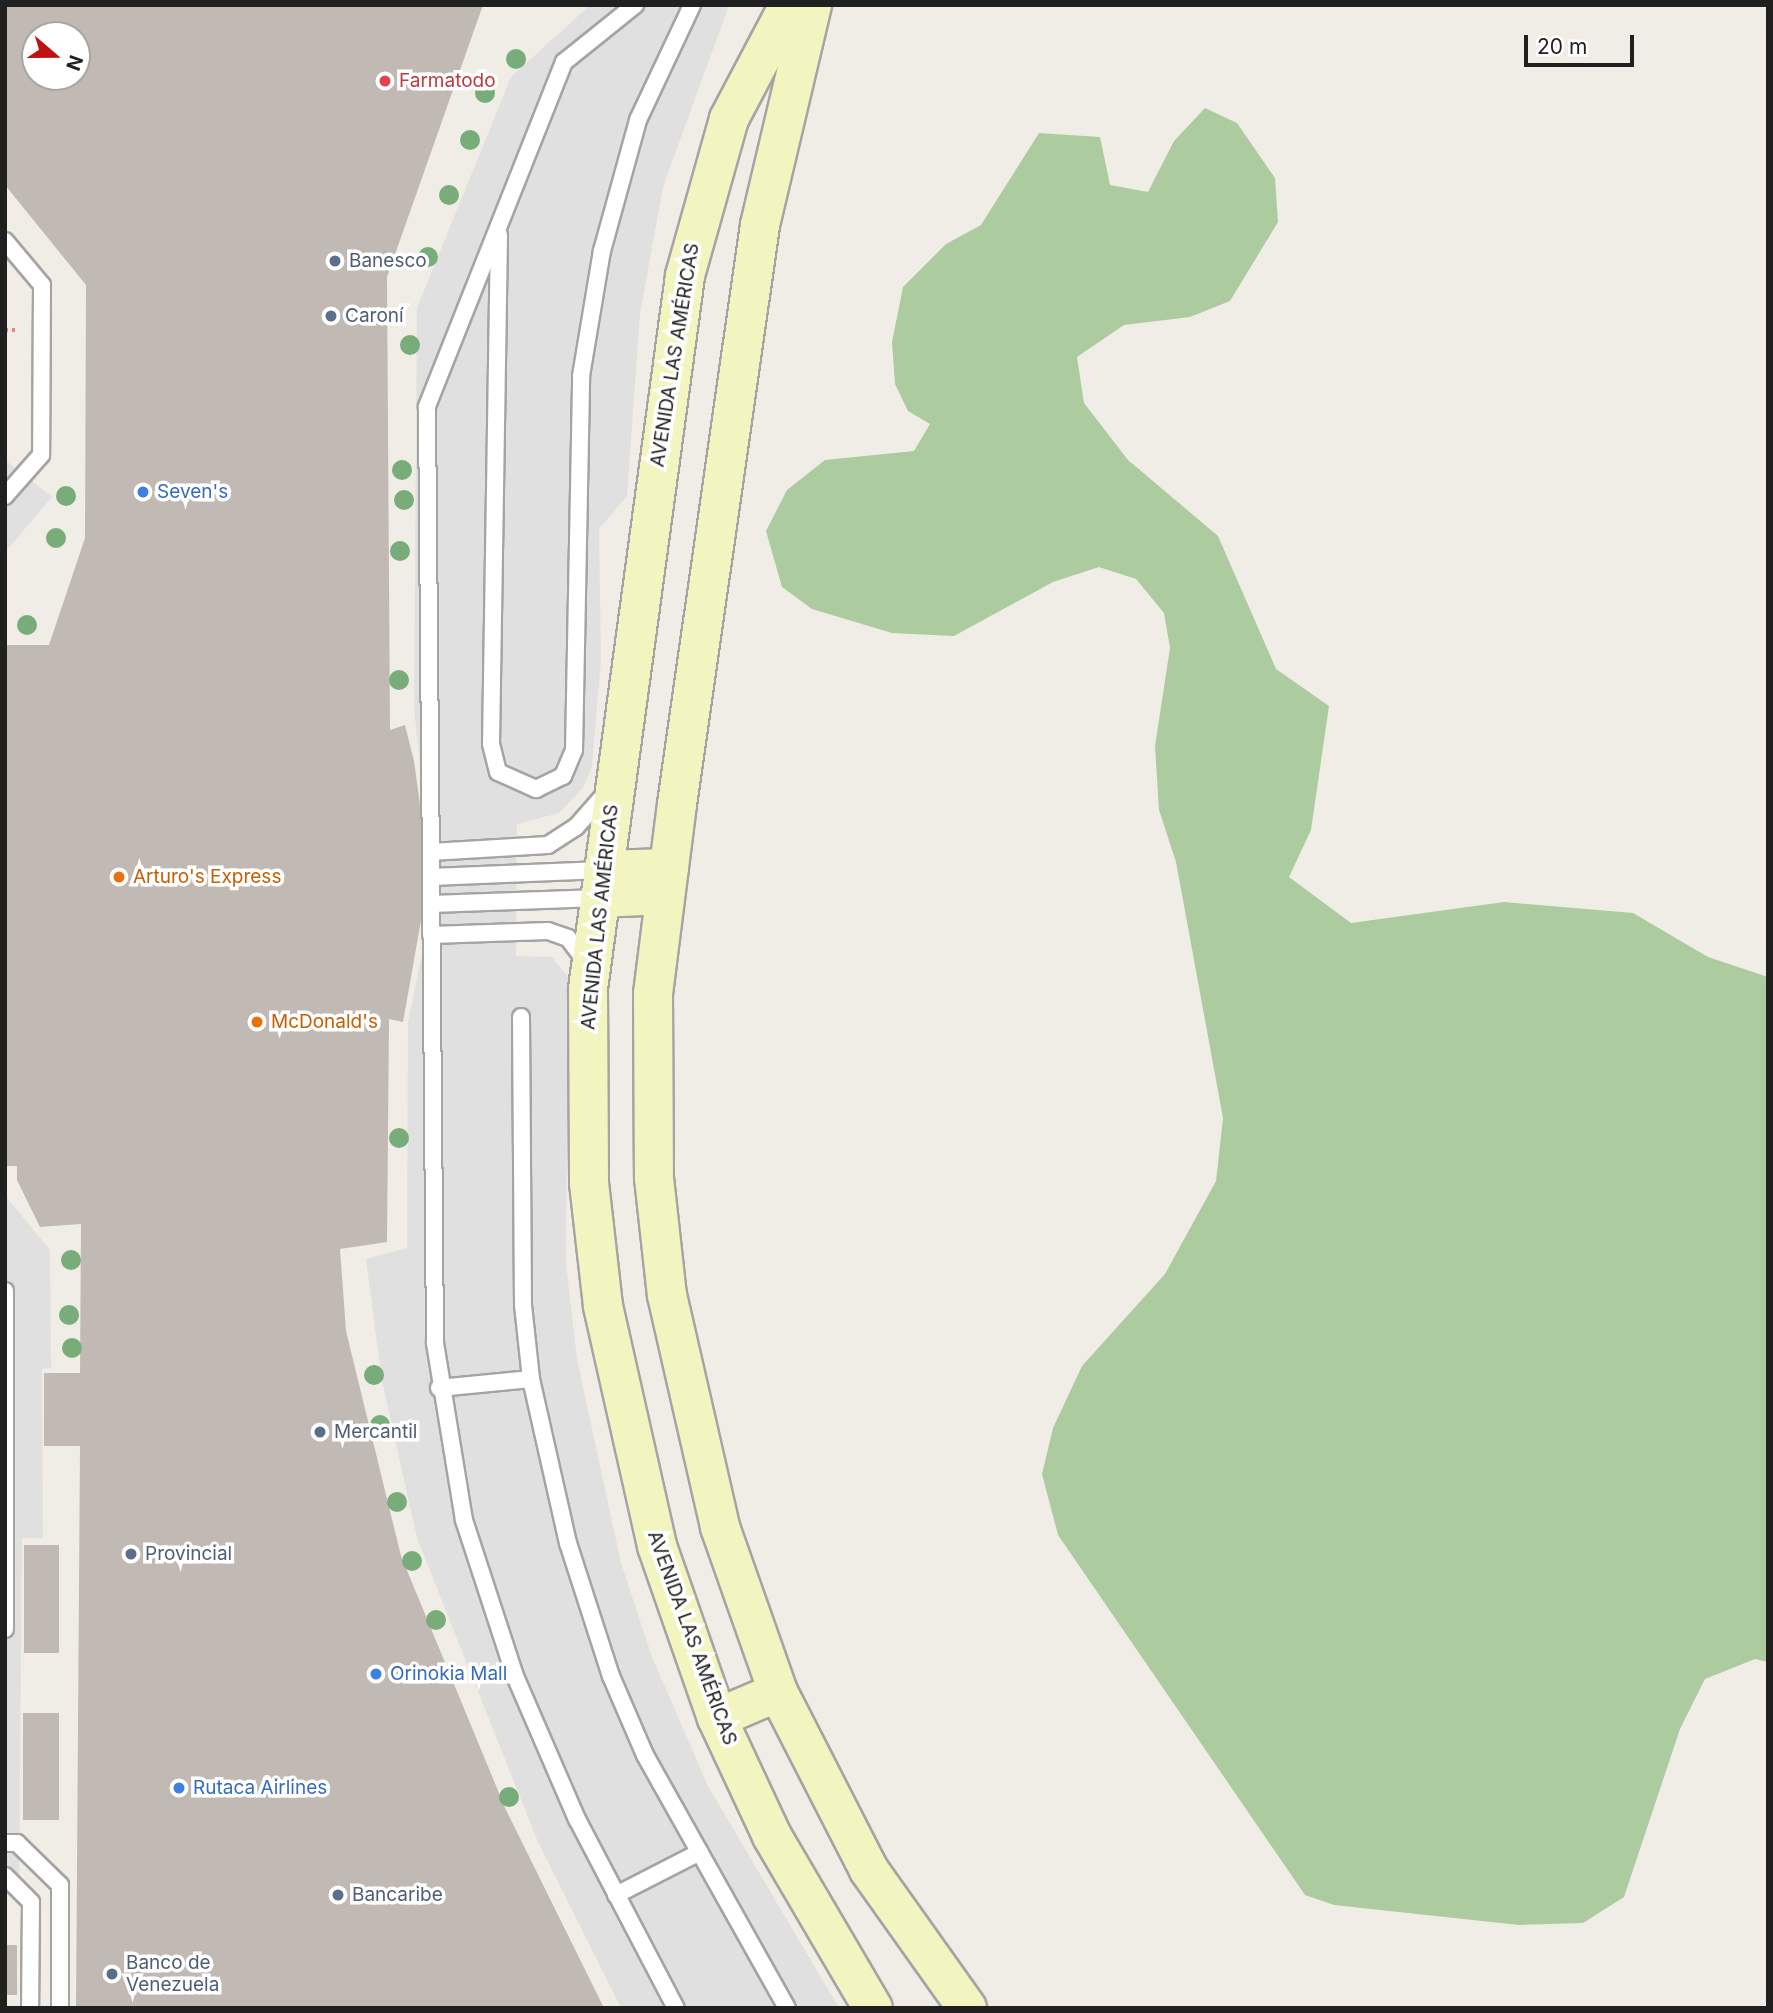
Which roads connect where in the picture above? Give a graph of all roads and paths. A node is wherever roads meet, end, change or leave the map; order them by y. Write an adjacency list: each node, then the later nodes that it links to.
1 (635, 5): 5 (lane)
2 (692, 5): 5 (lane)
3 (789, 5): 8 (main road, AVENIDA LAS AMÉRICAS)
4 (812, 5): 11 (main road)
5 (499, 226): 9 (lane)
6 (5, 241): 7 (lane)
7 (5, 496)
8 (615, 777): 9 (lane); 12 (main road, AVENIDA LAS AMÉRICAS)
9 (431, 852): 10 (lane)
10 (431, 877): 12 (lane); 13 (lane)
11 (667, 881): 12 (main road); 22 (main road)
12 (601, 884): 13 (lane); 15 (main road, AVENIDA LAS AMÉRICAS)
13 (431, 904): 14 (lane)
14 (431, 934): 15 (lane); 19 (lane)
15 (588, 989): 23 (main road, AVENIDA LAS AMÉRICAS)
16 (521, 1017): 18 (lane)
17 (5, 1291): 20 (lane)
18 (531, 1379): 19 (lane); 25 (lane)
19 (439, 1388): 27 (lane)
20 (6, 1455): 21 (lane)
21 (5, 1629)
22 (778, 1692): 23 (main road); 33 (main road)
23 (717, 1718): 32 (main road, AVENIDA LAS AMÉRICAS)
24 (5, 1843): 29 (lane)
25 (700, 1853): 27 (lane); 31 (lane)
26 (5, 1876): 28 (lane)
27 (616, 1895): 30 (lane)
28 (30, 2008)
29 (60, 2008)
30 (676, 2008)
31 (787, 2008)
32 (873, 2008)
33 (967, 2008)

